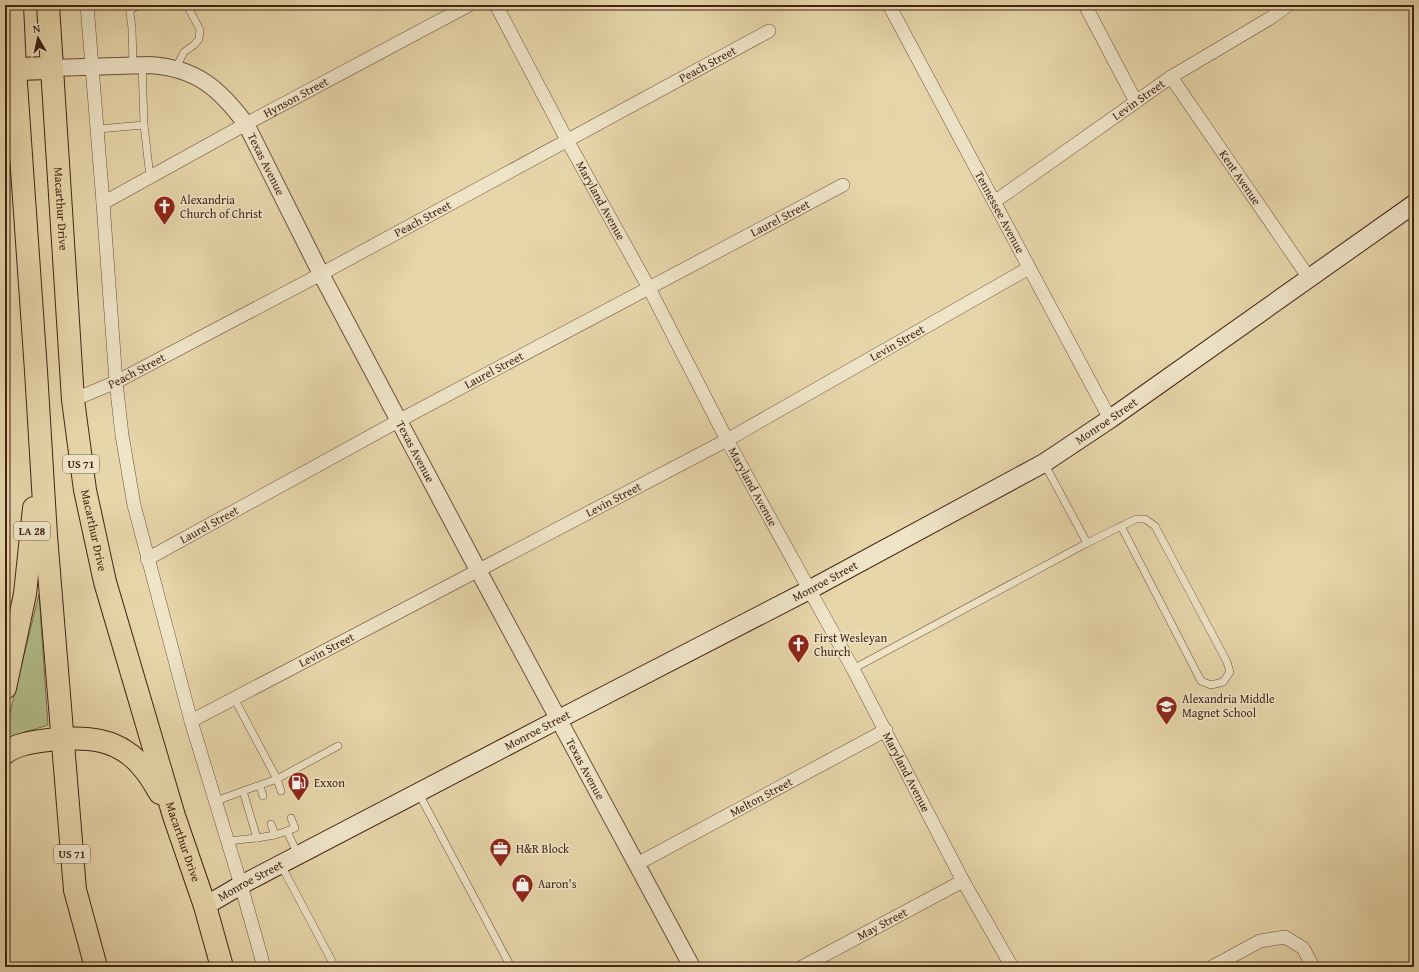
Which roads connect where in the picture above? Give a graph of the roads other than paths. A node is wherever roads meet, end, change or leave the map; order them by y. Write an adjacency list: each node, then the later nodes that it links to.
1 (12, 5): 18 (highway, US 71)
2 (48, 5): 16 (highway, Macarthur Drive / US 71)
3 (87, 5): 15 (street)
4 (139, 5): 11 (lane)
5 (187, 5): 17 (lane)
6 (469, 5): 21 (street, Hynson Street)
7 (496, 5): 24 (street, Maryland Avenue)
8 (889, 5): 27 (street, Tennessee Avenue)
9 (1085, 5): 20 (street)
10 (1288, 5): 12 (street, Levin Street)
11 (129, 8): 14 (lane)
12 (1269, 11): 19 (street, Levin Street)
13 (769, 31): 24 (street, Peach Street)
14 (137, 65): 15 (street, Texas Avenue); 17 (street, Texas Avenue); 22 (lane)
15 (93, 67): 16 (street, Texas Avenue); 23 (street)
16 (51, 68): 18 (highway); 36 (highway, Macarthur Drive / US 71)
17 (176, 68): 21 (street, Texas Avenue)
18 (10, 69): 34 (highway, US 71)
19 (1171, 77): 20 (street, Levin Street); 32 (street, Kent Avenue)
20 (1136, 102): 27 (street, Levin Street)
21 (246, 124): 25 (street, Hynson Street); 31 (street, Texas Avenue)
22 (144, 125): 23 (lane); 25 (lane)
23 (98, 129): 28 (street)
24 (567, 140): 31 (street, Peach Street); 33 (street, Maryland Avenue)
25 (150, 177): 28 (street, Hynson Street)
26 (843, 184): 33 (street, Laurel Street)
27 (994, 202): 30 (street, Tennessee Avenue)
28 (103, 203): 35 (street)
29 (1414, 204): 32 (main road, Monroe Street)
30 (1029, 268): 37 (street, Tennessee Avenue); 39 (street, Levin Street)
31 (321, 274): 35 (street, Peach Street); 38 (street, Texas Avenue)
32 (1309, 278): 37 (main road, Monroe Street)
33 (648, 288): 38 (street, Laurel Street); 39 (street, Maryland Avenue)
34 (36, 371): 47 (highway, LA 28); 52 (highway, US 71)
35 (116, 382): 36 (street, Peach Street); 43 (street)
36 (73, 400): 62 (highway, Macarthur Drive / US 71)
37 (1110, 419): 40 (main road, Monroe Street)
38 (400, 420): 43 (street, Laurel Street); 44 (street, Texas Avenue)
39 (727, 440): 44 (street, Levin Street); 45 (street, Maryland Avenue)
40 (1044, 464): 42 (lane); 45 (main road, Monroe Street)
41 (1121, 526): 41 (lane); 42 (lane)
42 (1087, 543): 46 (lane)
43 (147, 559): 50 (street)
44 (478, 570): 48 (street, Levin Street); 49 (street, Texas Avenue)
45 (809, 590): 46 (street, Maryland Avenue); 49 (main road, Monroe Street)
46 (854, 669): 51 (street, Maryland Avenue)
47 (5, 688)
48 (234, 698): 50 (street, Levin Street); 55 (lane)
49 (559, 719): 59 (main road, Monroe Street); 70 (street, Texas Avenue)
50 (191, 721): 61 (street)
51 (886, 730): 70 (street, Melton Street); 72 (street, Maryland Avenue)
52 (62, 738): 54 (highway); 62 (highway); 75 (highway, US 71)
53 (338, 746): 55 (lane)
54 (5, 753)
55 (276, 779): 56 (lane); 58 (lane)
56 (260, 786): 57 (lane); 60 (lane)
57 (244, 791): 61 (lane); 67 (lane)
58 (281, 791)
59 (418, 792): 69 (main road, Monroe Street); 79 (lane)
60 (263, 796)
61 (216, 801): 68 (street)
62 (174, 816): 74 (highway, Macarthur Drive / US 71)
63 (291, 818): 65 (lane)
64 (271, 824): 66 (lane)
65 (287, 831): 66 (lane); 69 (lane)
66 (275, 835): 67 (lane)
67 (257, 838): 68 (lane)
68 (228, 841): 73 (street)
69 (298, 856): 71 (main road, Monroe Street)
70 (637, 864): 80 (street, Texas Avenue)
71 (280, 865): 73 (main road, Monroe Street); 78 (lane)
72 (963, 881): 81 (street, May Street); 82 (street, Maryland Avenue)
73 (241, 886): 74 (main road, Monroe Street); 77 (street)
74 (205, 906): 76 (highway, Macarthur Drive / US 71)
75 (96, 967)
76 (222, 967)
77 (264, 967)
78 (335, 967)
79 (511, 967)
80 (692, 967)
81 (802, 967)
82 (1012, 967)
83 (1212, 967): 84 (street)
84 (1313, 967)

